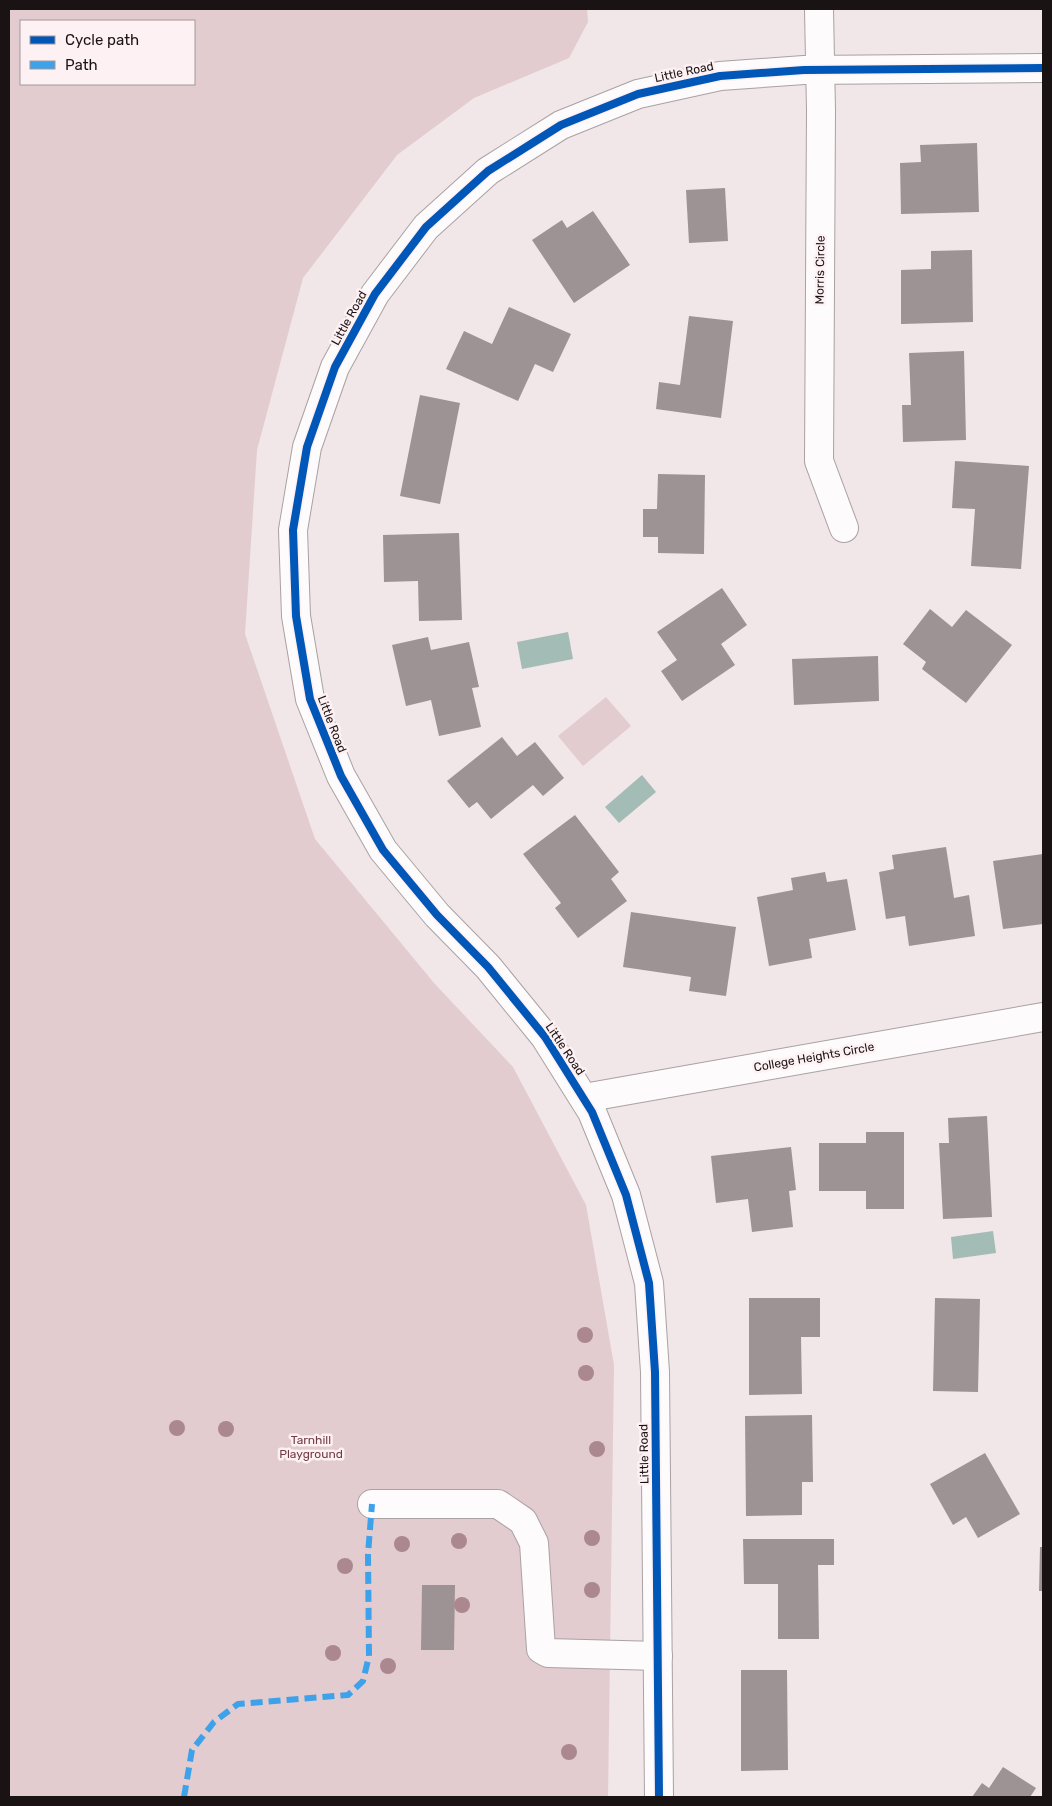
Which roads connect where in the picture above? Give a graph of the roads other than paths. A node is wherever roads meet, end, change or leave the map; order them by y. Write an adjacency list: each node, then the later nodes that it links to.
1 (819, 9): 3 (street, Morris Circle)
2 (1043, 68): 3 (street, Little Road)
3 (820, 70): 4 (street, Morris Circle); 6 (street, Little Road)
4 (844, 528)
5 (1043, 1017): 6 (street, College Heights Circle)
6 (584, 1098): 8 (street, Little Road)
7 (372, 1504): 8 (street)
8 (658, 1656): 9 (street, Little Road)
9 (659, 1797)

